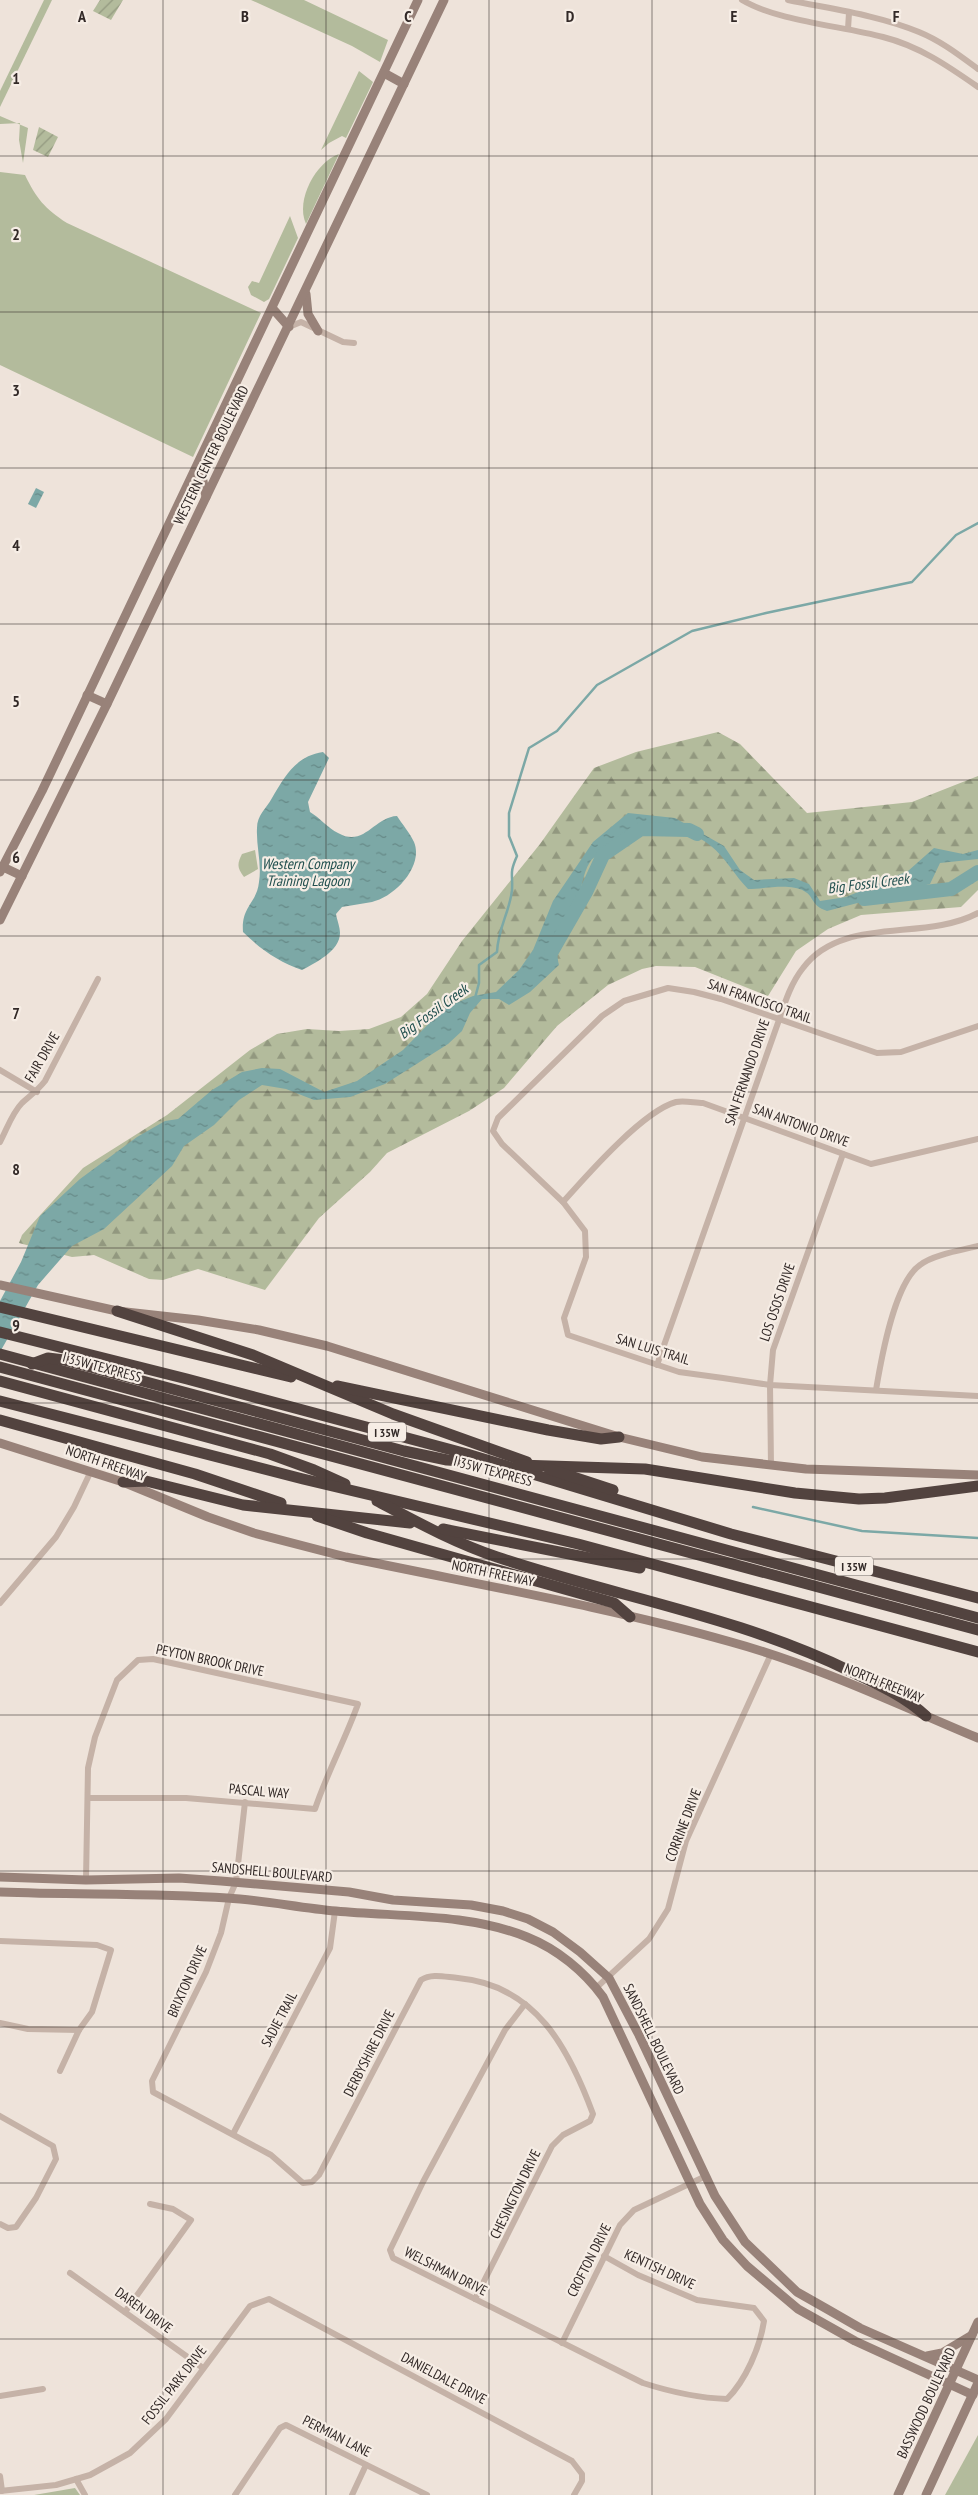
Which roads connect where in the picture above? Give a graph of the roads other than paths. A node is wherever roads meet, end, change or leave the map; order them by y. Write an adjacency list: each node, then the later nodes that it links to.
1 (418, 0): 8 (main road, WESTERN CENTER BOULEVARD)
2 (444, 0): 9 (main road, WESTERN CENTER BOULEVARD)
3 (742, 0): 6 (street)
4 (788, 0): 5 (street)
5 (849, 13): 6 (street); 7 (street)
6 (848, 29): 10 (street)
7 (978, 69)
8 (384, 73): 9 (main road); 12 (main road, WESTERN CENTER BOULEVARD)
9 (404, 84): 11 (main road, WESTERN CENTER BOULEVARD)
10 (978, 87)
11 (306, 291): 13 (main road, WESTERN CENTER BOULEVARD); 14 (main road)
12 (272, 309): 13 (main road); 16 (main road, WESTERN CENTER BOULEVARD)
13 (289, 327): 14 (street); 17 (main road, WESTERN CENTER BOULEVARD)
14 (318, 330): 15 (street)
15 (354, 343)
16 (195, 470): 17 (main road); 18 (main road, WESTERN CENTER BOULEVARD)
17 (206, 498): 19 (main road, WESTERN CENTER BOULEVARD)
18 (87, 694): 19 (main road); 20 (main road, WESTERN CENTER BOULEVARD)
19 (107, 704): 21 (main road, WESTERN CENTER BOULEVARD)
20 (2, 869): 21 (main road)
21 (22, 876): 23 (main road, WESTERN CENTER BOULEVARD)
22 (978, 914): 25 (street, SAN FERNANDO DRIVE)
23 (0, 920)
24 (98, 979): 28 (street, FAIR DRIVE)
25 (779, 1020): 26 (street, SAN FRANCISCO TRAIL); 29 (street, SAN FERNANDO DRIVE); 30 (street, SAN FRANCISCO TRAIL)
26 (978, 1026)
27 (0, 1070): 28 (street)
28 (37, 1092): 32 (street, FAIR DRIVE)
29 (745, 1117): 33 (street, SAN ANTONIO DRIVE); 34 (street, SAN ANTONIO DRIVE); 42 (street, SAN FERNANDO DRIVE)
30 (493, 1131): 34 (street, SAN LUIS TRAIL)
31 (978, 1139): 33 (street, SAN ANTONIO DRIVE)
32 (0, 1142)
33 (843, 1154): 45 (street, LOS OSOS DRIVE)
34 (563, 1202): 42 (street, SAN LUIS TRAIL)
35 (978, 1246): 46 (street)
36 (0, 1285): 38 (main road)
37 (0, 1307): 50 (highway)
38 (116, 1310): 50 (main road); 57 (highway)
39 (0, 1332): 57 (highway, I 35W)
40 (0, 1354): 41 (highway, I 35W TEXPRESS)
41 (32, 1364): 56 (highway); 62 (highway, I 35W TEXPRESS)
42 (657, 1365): 45 (street, SAN LUIS TRAIL)
43 (0, 1368): 63 (highway, I 35W TEXPRESS)
44 (0, 1381): 67 (highway)
45 (770, 1385): 46 (street, SAN LUIS TRAIL); 52 (street, LOS OSOS DRIVE)
46 (876, 1390): 47 (street, SAN LUIS TRAIL)
47 (978, 1396)
48 (4, 1402): 58 (highway)
49 (3, 1420): 61 (highway)
50 (619, 1437): 52 (main road)
51 (0, 1443): 53 (main road, NORTH FREEWAY)
52 (771, 1466): 54 (main road)
53 (90, 1473): 55 (main road, NORTH FREEWAY); 60 (street)
54 (978, 1475)
55 (123, 1482): 58 (highway); 61 (main road, NORTH FREEWAY)
56 (978, 1486)
57 (731, 1534): 59 (highway, I 35W)
58 (777, 1598): 64 (highway)
59 (978, 1598)
60 (0, 1603)
61 (630, 1617): 65 (main road, NORTH FREEWAY)
62 (978, 1618)
63 (978, 1630)
64 (978, 1652)
65 (771, 1654): 67 (main road, NORTH FREEWAY); 78 (street, CORRINE DRIVE)
66 (358, 1704): 69 (street, PEYTON BROOK DRIVE); 70 (street, PASCAL WAY)
67 (926, 1716): 68 (main road, NORTH FREEWAY)
68 (978, 1738)
69 (88, 1798): 70 (street, PASCAL WAY); 72 (street, PEYTON BROOK DRIVE)
70 (245, 1802): 73 (street, BRIXTON DRIVE)
71 (0, 1878): 72 (main road, SANDSHELL BOULEVARD)
72 (86, 1880): 73 (main road, SANDSHELL BOULEVARD)
73 (236, 1882): 75 (street, BRIXTON DRIVE); 78 (main road, SANDSHELL BOULEVARD)
74 (0, 1892): 75 (main road, SANDSHELL BOULEVARD)
75 (229, 1898): 76 (main road, SANDSHELL BOULEVARD); 84 (street, BRIXTON DRIVE)
76 (335, 1911): 79 (main road, SANDSHELL BOULEVARD); 87 (street, SADIE TRAIL)
77 (0, 1941): 82 (street)
78 (609, 1978): 79 (street, CORRINE DRIVE); 88 (main road, SANDSHELL BOULEVARD)
79 (596, 1988): 89 (main road, SANDSHELL BOULEVARD)
80 (525, 2004): 85 (street, DERBYSHIRE DRIVE); 87 (street, DERBYSHIRE DRIVE); 95 (street, WELSHMAN DRIVE)
81 (0, 2023): 82 (street)
82 (79, 2030): 83 (street)
83 (60, 2071)
84 (151, 2087): 87 (street, DERBYSHIRE DRIVE)
85 (593, 2114): 95 (street, CHESINGTON DRIVE)
86 (0, 2116): 91 (street)
87 (233, 2134)
88 (706, 2176): 89 (street, CROFTON DRIVE); 100 (main road, SANDSHELL BOULEVARD)
89 (690, 2184): 92 (street, CROFTON DRIVE); 104 (main road, SANDSHELL BOULEVARD)
90 (150, 2204): 96 (street)
91 (0, 2224)
92 (604, 2256): 99 (street, CROFTON DRIVE); 108 (street, KENTISH DRIVE)
93 (70, 2273): 96 (street, DAREN DRIVE)
94 (269, 2299): 101 (street, FOSSIL PARK DRIVE); 117 (street, DANIELDALE DRIVE)
95 (475, 2299): 99 (street, WELSHMAN DRIVE)
96 (125, 2312): 101 (street, DAREN DRIVE)
97 (978, 2322): 98 (main road, BASSWOOD BOULEVARD)
98 (972, 2335): 100 (main road); 102 (main road, BASSWOOD BOULEVARD)
99 (562, 2343): 108 (street, WELSHMAN DRIVE)
100 (927, 2356): 102 (main road, SANDSHELL BOULEVARD)
101 (203, 2368): 111 (street, FOSSIL PARK DRIVE)
102 (956, 2369): 103 (main road, SANDSHELL BOULEVARD); 104 (main road, BASSWOOD BOULEVARD)
103 (978, 2382): 106 (main road)
104 (949, 2384): 106 (main road, SANDSHELL BOULEVARD); 118 (main road, BASSWOOD BOULEVARD)
105 (43, 2389): 107 (street)
106 (973, 2395): 119 (main road)
107 (0, 2396)
108 (727, 2399)
109 (366, 2465): 114 (street, PERMIAN LANE); 115 (street); 116 (street, PERMIAN LANE)
110 (0, 2476): 112 (street)
111 (76, 2479): 112 (street, FOSSIL PARK DRIVE); 113 (street)
112 (1, 2491)
113 (85, 2495)
114 (235, 2495)
115 (352, 2495)
116 (427, 2495)
117 (574, 2495)
118 (898, 2495)
119 (926, 2495)

